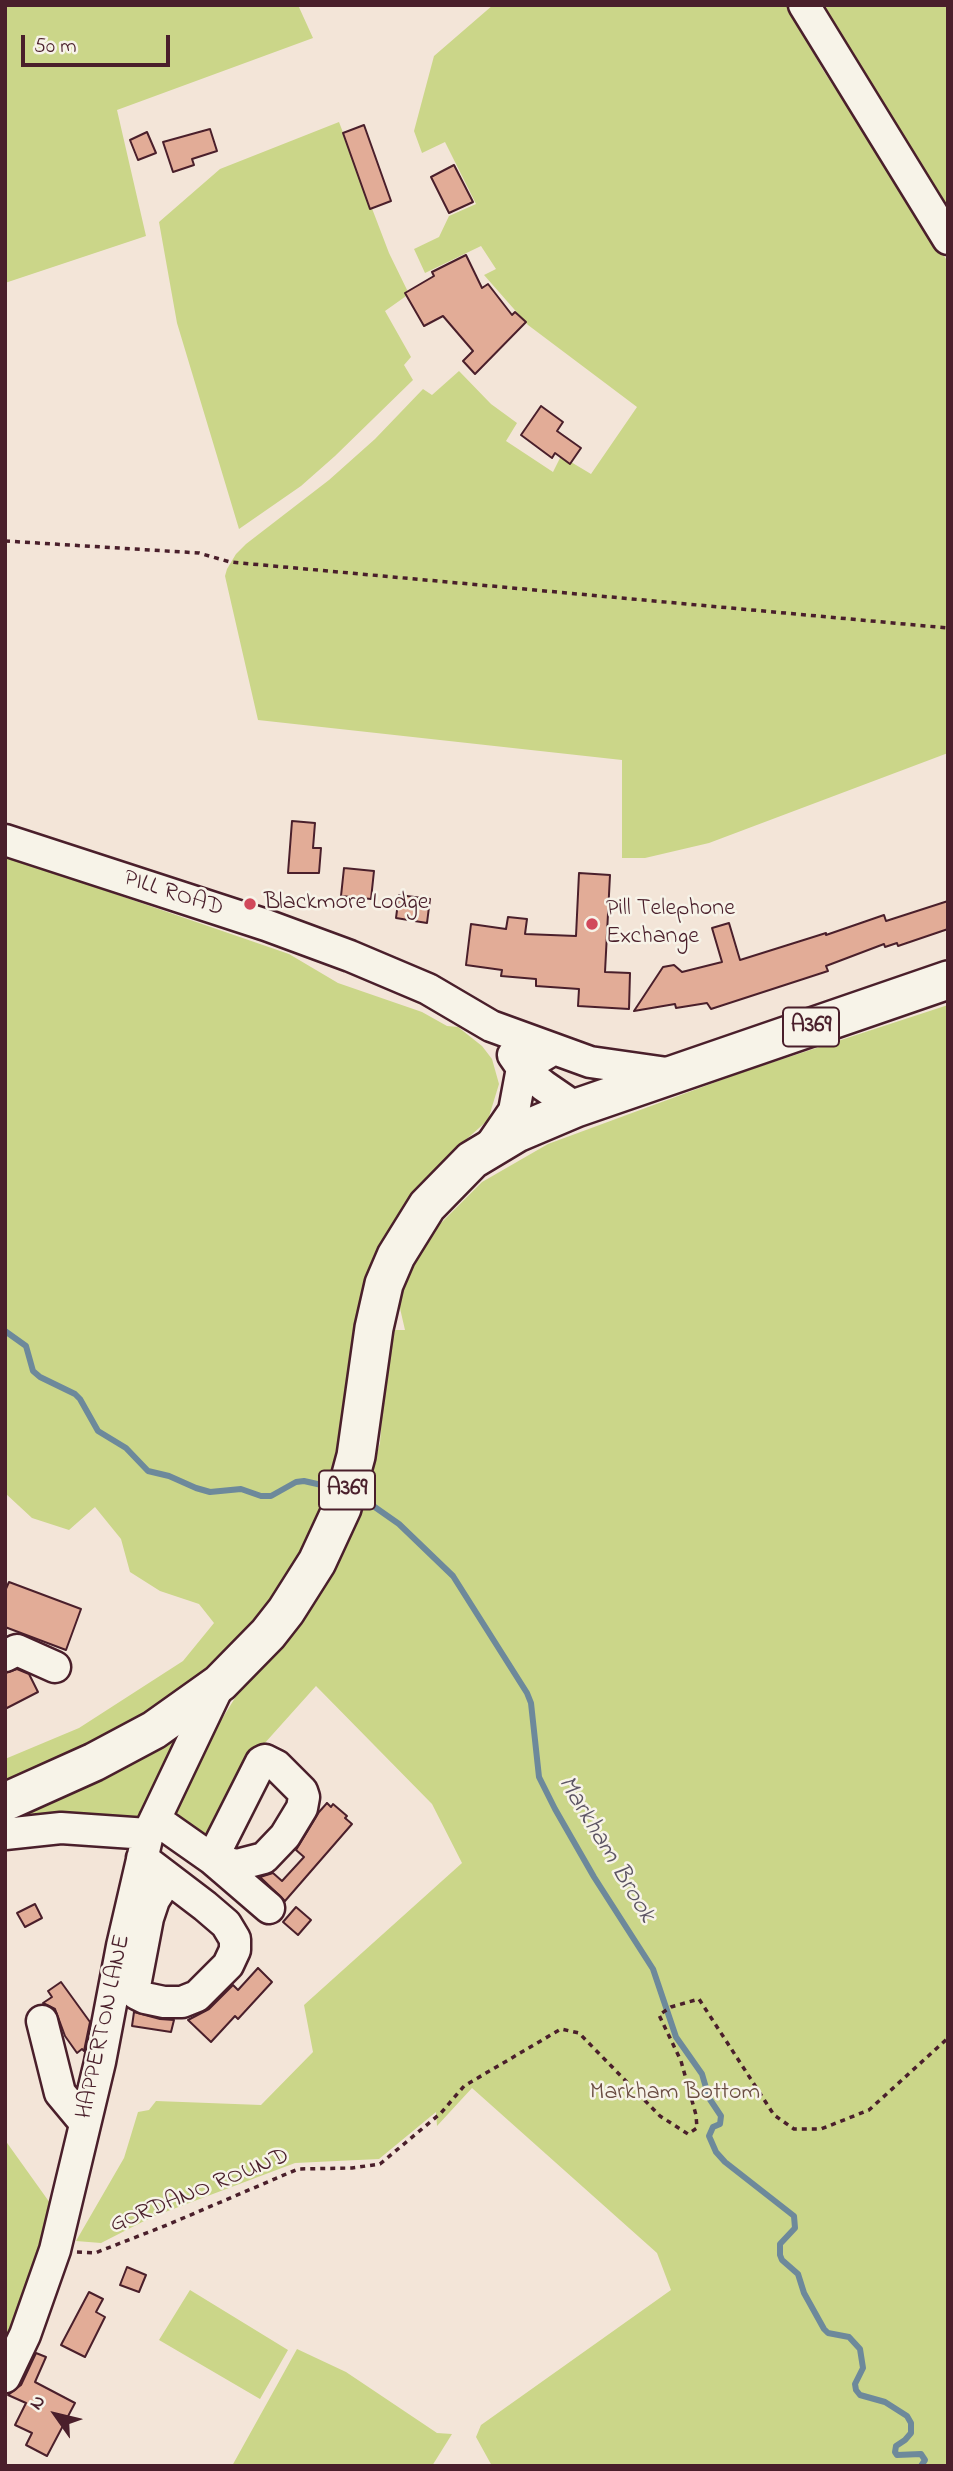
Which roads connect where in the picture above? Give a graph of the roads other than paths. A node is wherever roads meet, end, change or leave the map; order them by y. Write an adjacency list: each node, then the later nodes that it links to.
1 (804, 5): 2 (street)
2 (948, 239)
3 (5, 840): 5 (street, PILL ROAD)
4 (948, 980): 9 (main road, PILL ROAD / A369)
5 (491, 1026): 6 (street, PILL ROAD); 8 (street, PILL ROAD)
6 (554, 1049): 7 (street, PILL ROAD); 8 (street)
7 (590, 1062): 9 (street, PILL ROAD); 10 (street)
8 (522, 1068): 10 (street, PILL ROAD); 11 (street)
9 (674, 1074): 10 (main road, A369)
10 (588, 1104): 11 (main road, A369)
11 (487, 1149): 14 (main road, A369)
12 (5, 1656): 13 (street)
13 (55, 1667)
14 (220, 1683): 15 (main road, A369); 17 (street, HAPPERTON LANE)
15 (5, 1802)
16 (5, 1834): 17 (street)
17 (148, 1837): 18 (street); 19 (street); 21 (street, HAPPERTON LANE)
18 (168, 1878)
19 (269, 1908)
20 (42, 2021): 21 (street)
21 (85, 2123): 22 (street, HAPPERTON LANE)
22 (5, 2377)

